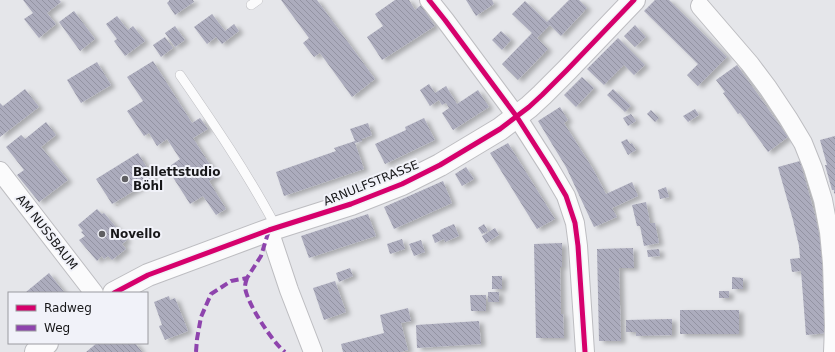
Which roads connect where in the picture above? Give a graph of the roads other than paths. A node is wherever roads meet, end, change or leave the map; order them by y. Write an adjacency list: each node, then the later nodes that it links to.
1 (429, 0): 5 (street)
2 (634, 0): 5 (street, ARNULFSTRASSE)
3 (700, 6): 14 (street)
4 (180, 75): 7 (lane)
5 (517, 117): 7 (street, ARNULFSTRASSE); 13 (street)
6 (0, 171): 8 (street, AM NUSSBAUM)
7 (272, 229): 9 (street, ARNULFSTRASSE); 12 (street)
8 (93, 292)
9 (116, 292)
10 (46, 344): 11 (street)
11 (36, 352)
12 (313, 352)
13 (585, 352)
14 (833, 352)

